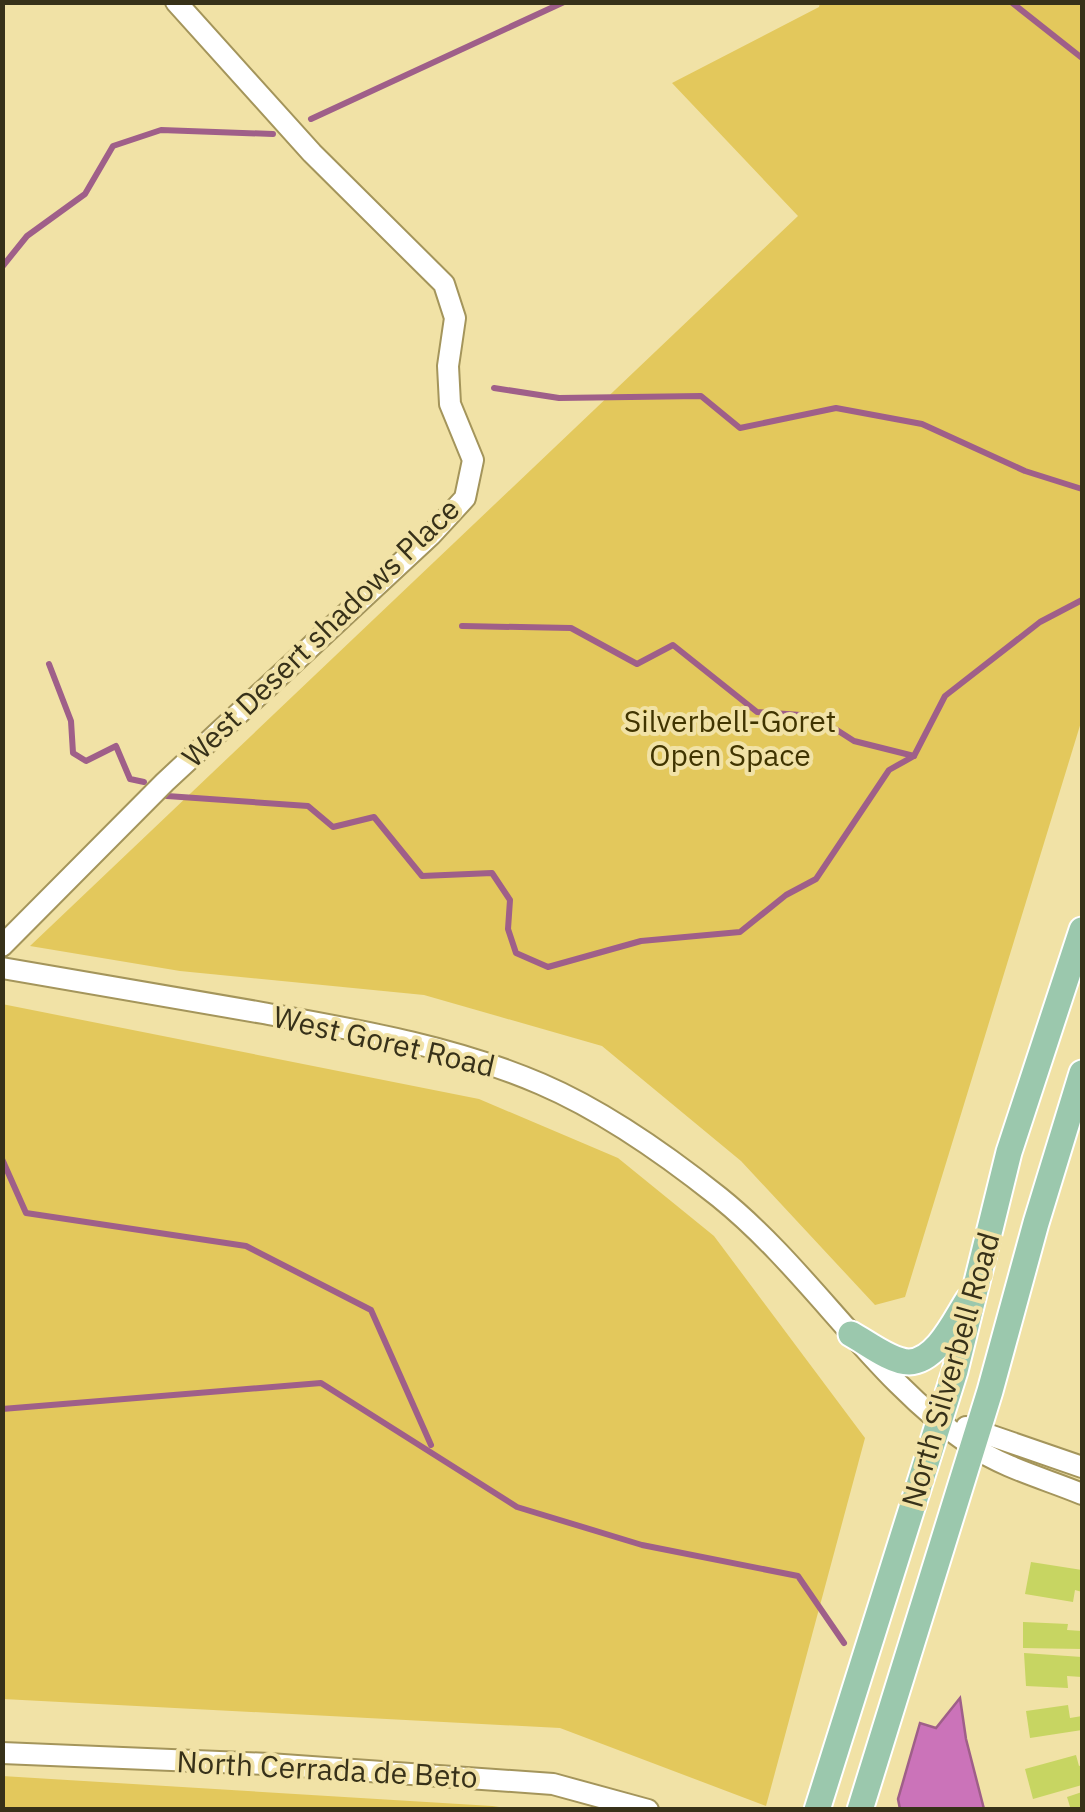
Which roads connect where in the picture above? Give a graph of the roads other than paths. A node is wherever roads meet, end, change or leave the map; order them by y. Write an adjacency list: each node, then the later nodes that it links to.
1 (176, 2): 3 (street, West Desert shadows Place)
2 (1082, 930): 6 (main road, North Silverbell Road)
3 (2, 946)
4 (2, 968): 7 (street, West Goret Road)
5 (1082, 1073): 9 (main road, North Silverbell Road)
6 (979, 1283): 7 (main road); 8 (main road, North Silverbell Road)
7 (851, 1334): 8 (street, West Goret Road)
8 (940, 1421): 9 (street, West Goret Road); 14 (main road, North Silverbell Road)
9 (975, 1438): 10 (street, West Goret Road); 11 (street, West Goret Road); 15 (main road, North Silverbell Road)
10 (1082, 1466)
11 (1082, 1494)
12 (2, 1753): 13 (street, North Cerrada de Beto)
13 (648, 1810)
14 (817, 1810)
15 (860, 1810)

